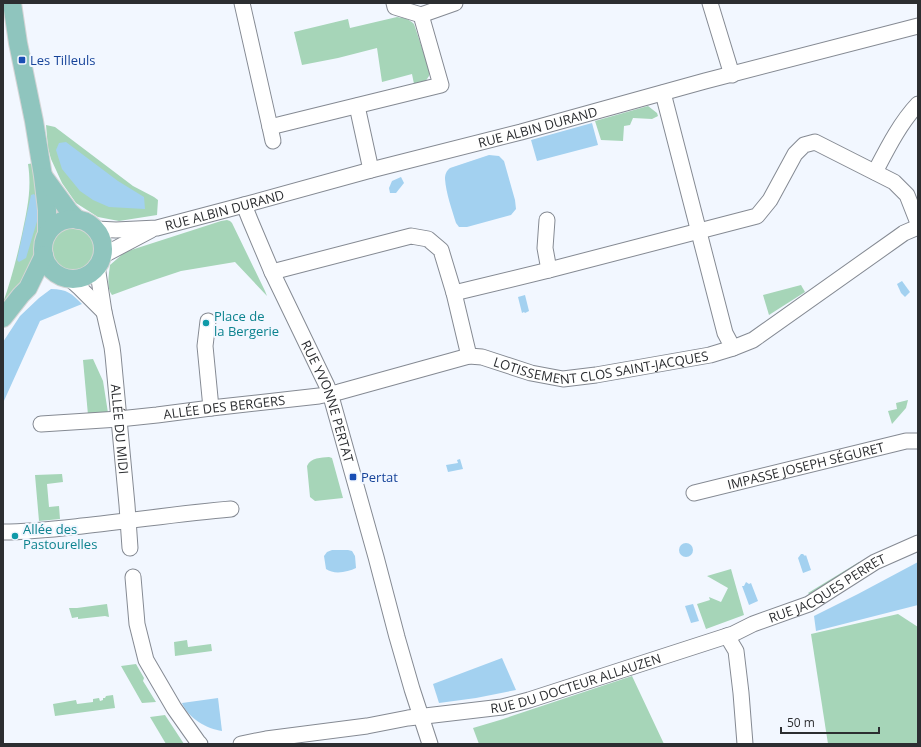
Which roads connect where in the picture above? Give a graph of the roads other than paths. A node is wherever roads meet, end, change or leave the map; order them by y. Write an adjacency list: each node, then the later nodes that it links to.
1 (12, 3): 14 (main road)
2 (242, 3): 11 (street)
3 (394, 3): 6 (street)
4 (455, 3): 6 (street)
5 (710, 3): 8 (street)
6 (421, 15): 11 (street)
7 (918, 26): 8 (street, RUE ALBIN DURAND)
8 (732, 75): 9 (street, RUE ALBIN DURAND)
9 (663, 93): 12 (street, RUE ALBIN DURAND); 22 (street)
10 (918, 104): 13 (street)
11 (357, 106): 12 (street)
12 (371, 170): 15 (street, RUE ALBIN DURAND)
13 (874, 172): 18 (street); 22 (street)
14 (44, 176): 16 (main road); 23 (main road)
15 (244, 205): 20 (street, RUE ALBIN DURAND); 27 (street, RUE YVONNE PERTAT)
16 (78, 220): 21 (main road); 23 (main road)
17 (547, 220): 26 (street)
18 (918, 223)
19 (918, 227): 34 (street, LOTISSEMENT CLOS SAINT-JACQUES)
20 (156, 228): 21 (street, RUE ALBIN DURAND); 25 (street, RUE ALBIN DURAND)
21 (96, 229): 25 (main road)
22 (699, 232): 26 (street); 34 (street)
23 (47, 234): 24 (main road)
24 (44, 255): 28 (main road); 29 (main road)
25 (100, 261): 28 (main road); 31 (street, ALLÉE DU MIDI)
26 (549, 270): 30 (street)
27 (272, 272): 30 (street); 36 (street, RUE YVONNE PERTAT)
28 (64, 277): 29 (main road); 31 (street)
29 (28, 288): 32 (main road)
30 (454, 293): 35 (street)
31 (104, 312): 38 (street, ALLÉE DU MIDI)
32 (3, 318)
33 (208, 321): 37 (street)
34 (733, 348): 35 (street, LOTISSEMENT CLOS SAINT-JACQUES)
35 (469, 356): 36 (street, ALLÉE DES BERGERS)
36 (330, 394): 37 (street, ALLÉE DES BERGERS); 49 (street, RUE YVONNE PERTAT)
37 (211, 408): 38 (street, ALLÉE DES BERGERS)
38 (119, 419): 39 (street, ALLÉE DES BERGERS); 43 (street, ALLÉE DU MIDI)
39 (41, 424)
40 (918, 441): 41 (street, IMPASSE JOSEPH SÉGURET)
41 (694, 493)
42 (231, 509): 43 (street)
43 (128, 521): 44 (street); 46 (street, ALLÉE DU MIDI)
44 (3, 532)
45 (918, 543): 48 (street, RUE JACQUES PERRET)
46 (130, 548)
47 (133, 577): 50 (street)
48 (732, 634): 49 (street, RUE DU DOCTEUR ALLAUZEN); 53 (street)
49 (421, 717): 51 (street, RUE DU DOCTEUR ALLAUZEN); 52 (street, RUE YVONNE PERTAT)
50 (200, 744)
51 (241, 744)
52 (430, 744)
53 (745, 744)

